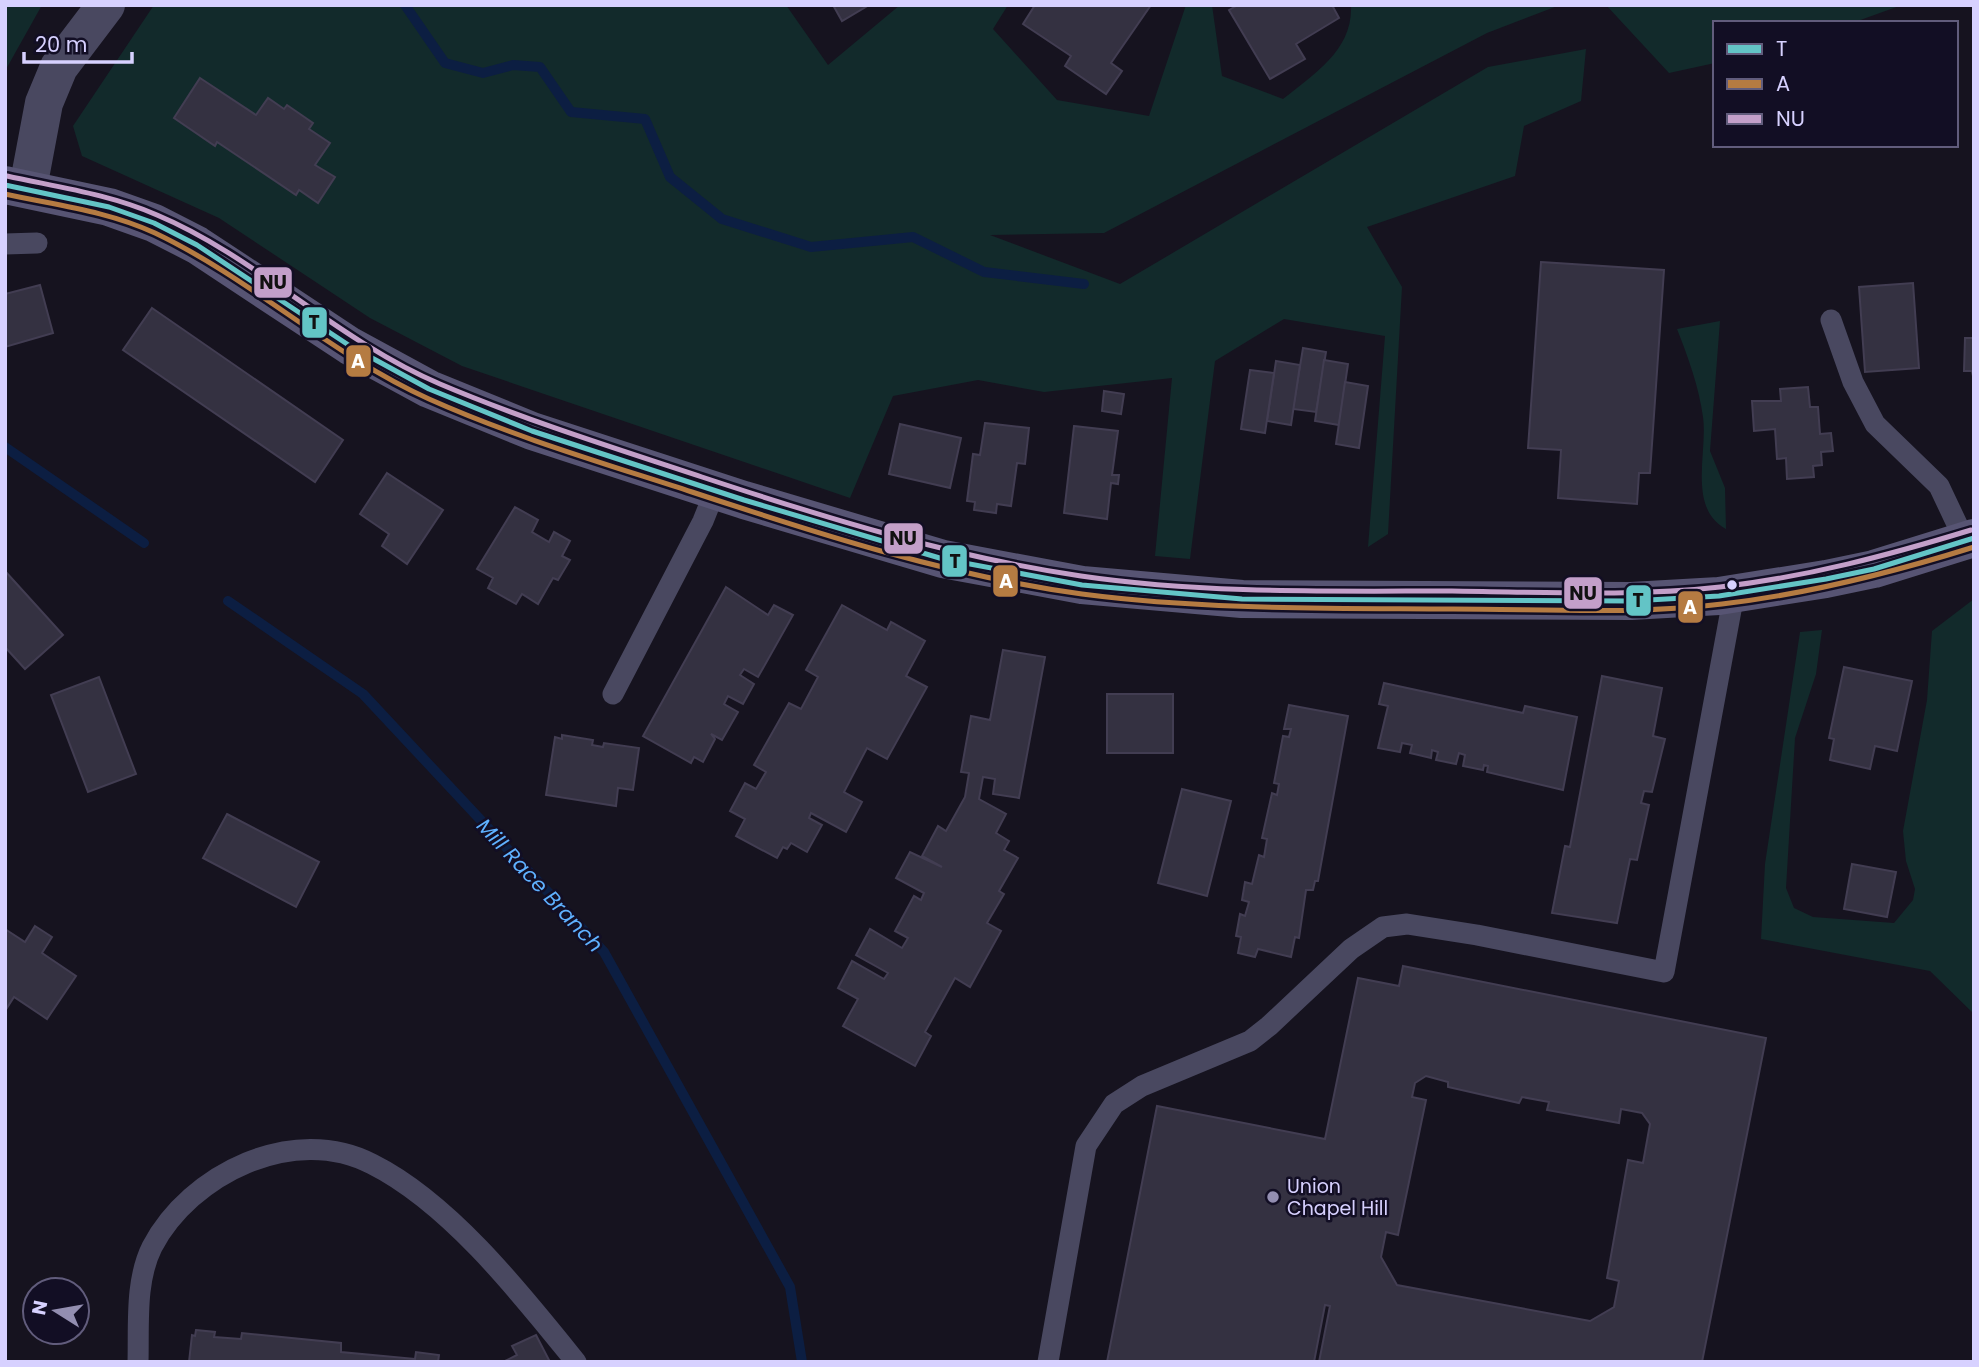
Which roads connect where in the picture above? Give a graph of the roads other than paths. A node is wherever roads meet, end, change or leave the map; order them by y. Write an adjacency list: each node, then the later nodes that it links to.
1 (106, 5): 2 (street)
2 (17, 186): 6 (street)
3 (37, 243): 4 (lane)
4 (5, 244)
5 (1831, 320): 7 (lane)
6 (715, 491): 8 (street); 9 (lane)
7 (1969, 540): 8 (street)
8 (1734, 594): 12 (lane)
9 (614, 694)
10 (138, 1362): 11 (lane)
11 (576, 1362)
12 (1048, 1362)

